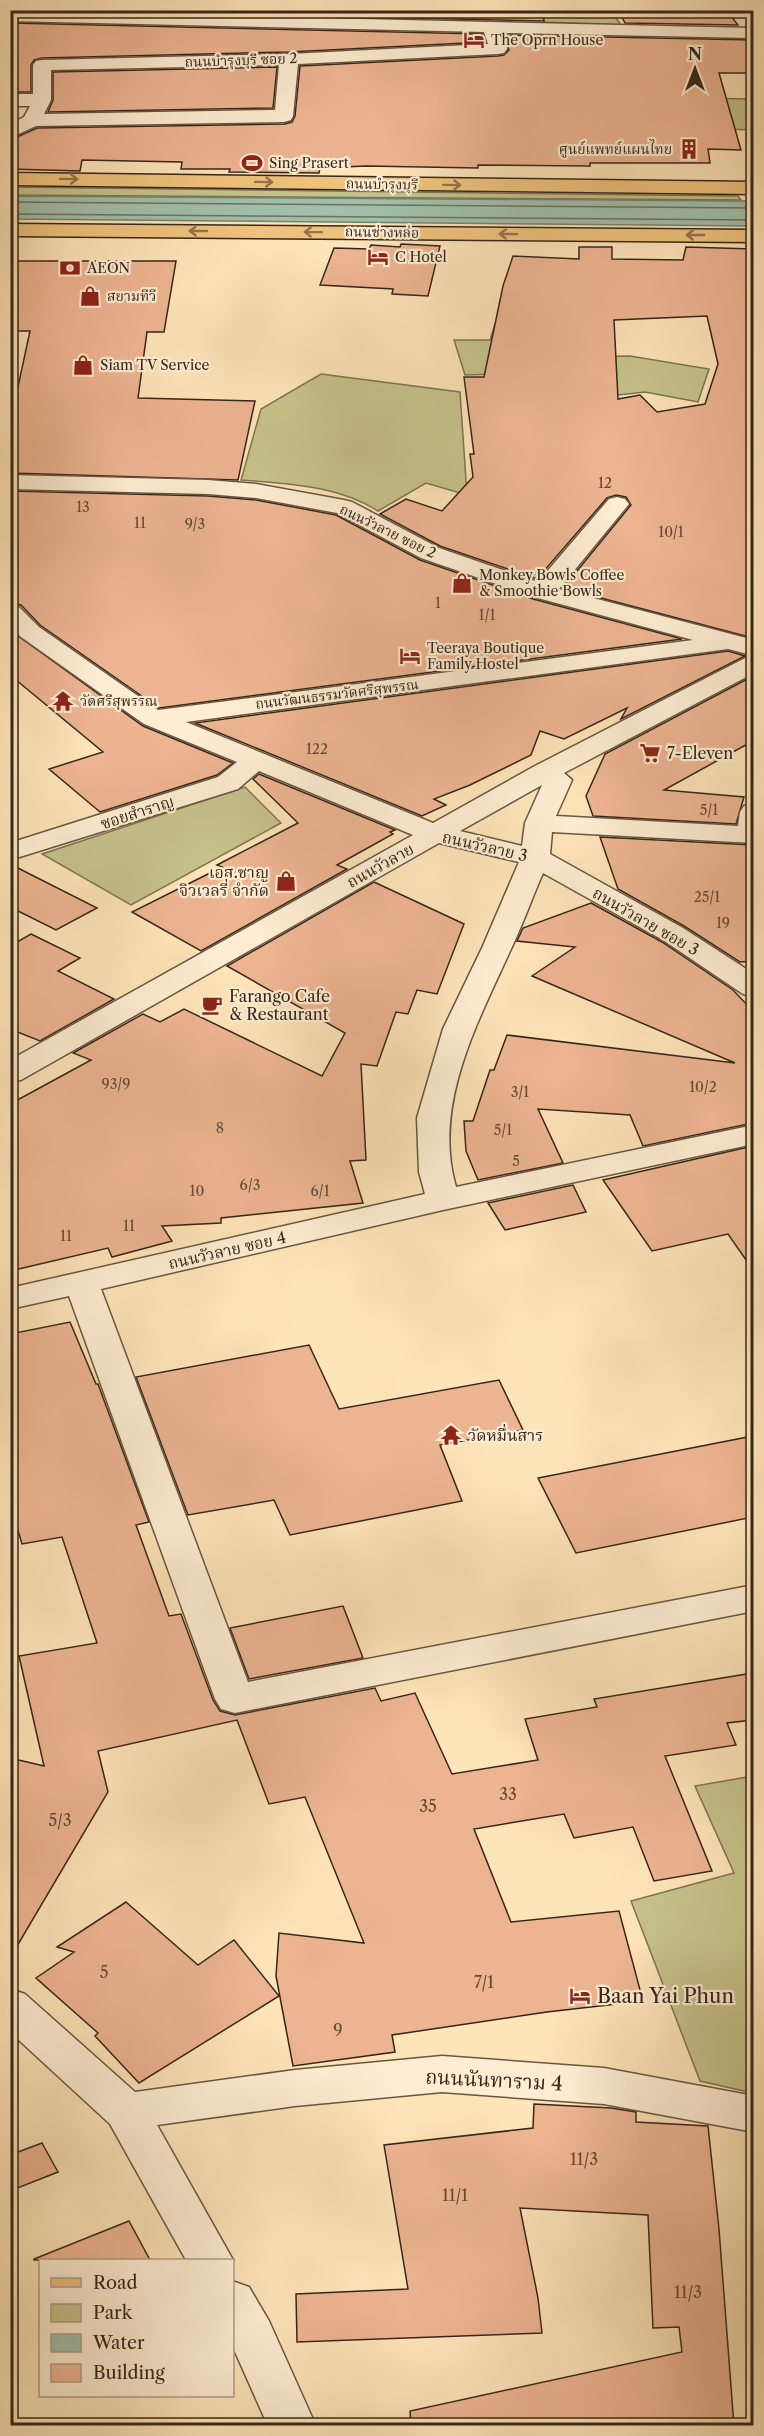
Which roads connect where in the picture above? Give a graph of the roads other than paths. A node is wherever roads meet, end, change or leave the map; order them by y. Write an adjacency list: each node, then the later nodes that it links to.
1 (10, 16): 2 (street)
2 (492, 27): 3 (street); 4 (street, ถนนบำรุงบุรี ซอย 2)
3 (753, 33)
4 (289, 59): 6 (street, ถนนบำรุงบุรี ซอย 2); 7 (street)
5 (10, 100): 6 (street)
6 (42, 100): 7 (street, ถนนบำรุงบุรี ซอย 2)
7 (32, 120): 8 (street)
8 (10, 132)
9 (10, 178): 10 (main road, ถนนบำรุงบุรี, one-way to 10)
10 (748, 190)
11 (10, 230): 12 (main road, ถนนช่างหล่อ, one-way to 11)
12 (753, 236)
13 (10, 482): 15 (street, ถนนวัวลาย ซอย 2)
14 (617, 504): 15 (street)
15 (543, 592): 17 (street, ถนนวัวลาย ซอย 2)
16 (10, 612): 18 (street, ถนนวัวลาย 3)
17 (748, 651): 18 (street, ถนนวัฒนธรรมวัดศรีสุพรรณ); 20 (street, ถนนวัวลาย)
18 (153, 718): 19 (street, ถนนวัวลาย 3)
19 (256, 760): 23 (street, ถนนวัวลาย 3); 24 (street, ซอยสำราญ)
20 (543, 772): 21 (street); 23 (street, ถนนวัวลาย)
21 (539, 823): 22 (street); 25 (street)
22 (752, 827)
23 (435, 834): 25 (street, ถนนวัวลาย 3); 27 (street, ถนนวัวลาย)
24 (10, 852)
25 (535, 857): 26 (street, ถนนวัวลาย ซอย 3); 29 (street)
26 (753, 988)
27 (10, 1073)
28 (753, 1134): 29 (street, ถนนวัวลาย ซอย 4)
29 (443, 1200): 30 (street, ถนนวัวลาย ซอย 4)
30 (82, 1284): 31 (street, ถนนวัวลาย ซอย 4); 32 (street)
31 (10, 1299)
32 (753, 1598)
33 (16, 2017): 34 (street)
34 (126, 2111): 35 (street, ถนนนันทาราม 4); 36 (street)
35 (753, 2114)
36 (209, 2259)
37 (234, 2304): 38 (street)
38 (292, 2426)

